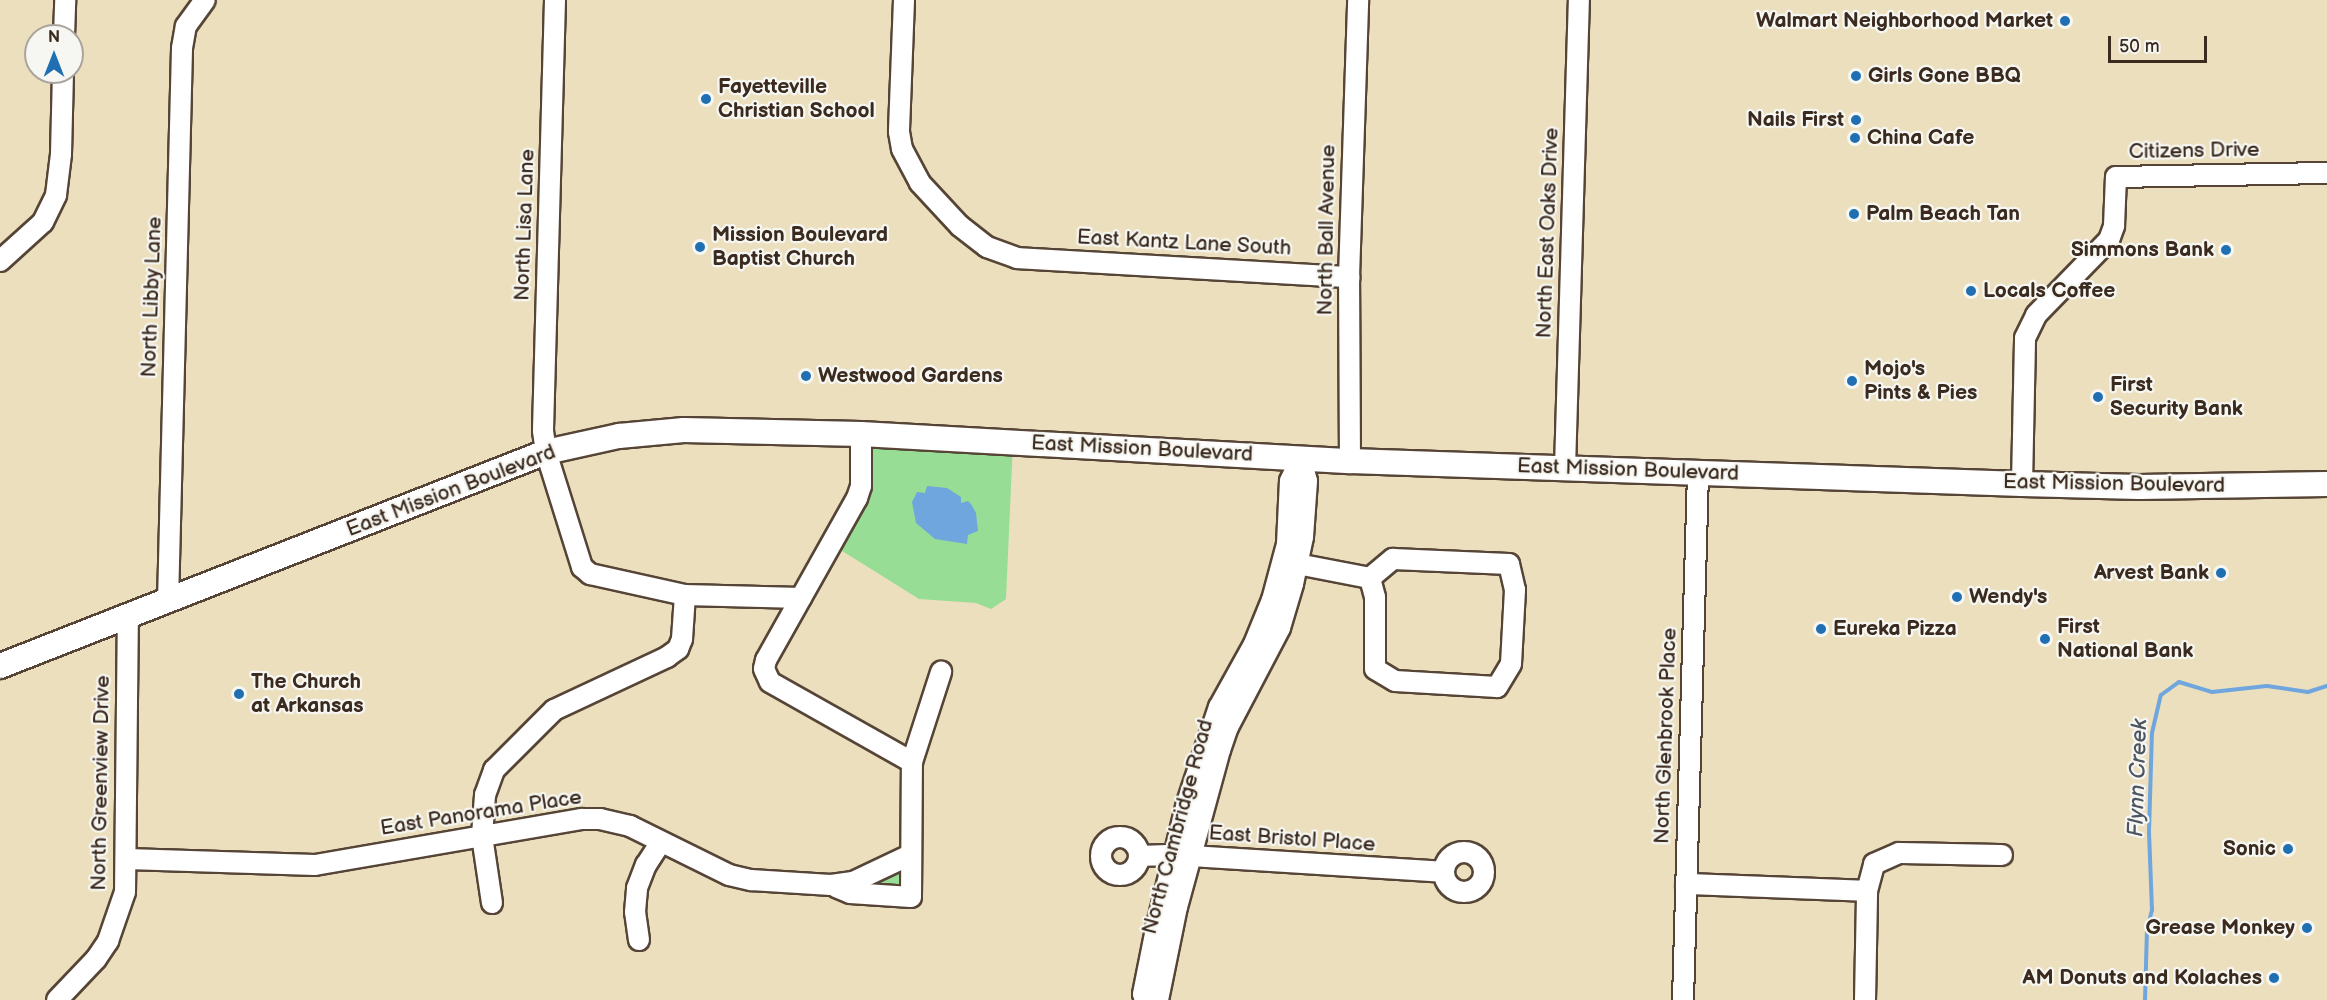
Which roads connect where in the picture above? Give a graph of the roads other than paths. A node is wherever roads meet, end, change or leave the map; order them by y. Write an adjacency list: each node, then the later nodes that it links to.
1 (65, 0): 7 (street)
2 (205, 0): 24 (street, North Libby Lane)
3 (555, 0): 13 (street, North Lisa Lane)
4 (904, 0): 11 (street, East Kantz Lane South)
5 (1358, 0): 11 (street, North Ball Avenue)
6 (1578, 0): 16 (street, North East Oaks Drive)
7 (64, 24)
8 (63, 84): 10 (street)
9 (2327, 173): 18 (street, Citizens Drive)
10 (0, 261)
11 (1349, 277): 15 (street, North Ball Avenue)
12 (861, 434): 13 (main road, East Mission Boulevard); 14 (main road, East Mission Boulevard); 23 (street)
13 (546, 452): 22 (street, North Lisa Lane); 24 (main road, East Mission Boulevard)
14 (1300, 458): 15 (main road, East Mission Boulevard); 20 (street, North Cambridge Road)
15 (1350, 461): 16 (main road, East Mission Boulevard)
16 (1565, 468): 17 (main road, East Mission Boulevard)
17 (1698, 473): 18 (main road, East Mission Boulevard); 37 (street, North Glenbrook Place)
18 (2022, 484): 19 (main road, East Mission Boulevard)
19 (2327, 484)
20 (1291, 563): 21 (street); 34 (street, North Cambridge Road)
21 (1370, 578): 21 (street)
22 (685, 595): 23 (street, North Lisa Lane); 29 (street)
23 (801, 598): 28 (street)
24 (168, 602): 25 (main road, East Mission Boulevard)
25 (128, 618): 26 (main road, East Mission Boulevard); 35 (street, North Greenview Drive)
26 (0, 666)
27 (941, 672): 28 (street)
28 (912, 762): 31 (street)
29 (482, 836): 30 (street, East Panorama Place); 35 (street, East Panorama Place); 40 (street)
30 (661, 842): 38 (street, East Panorama Place); 41 (street)
31 (910, 855): 38 (street, East Panorama Place); 38 (street, East Panorama Place)
32 (2002, 855): 39 (street)
33 (1139, 856): 34 (street, East Bristol Place)
34 (1183, 856): 36 (street, East Bristol Place); 43 (street, North Cambridge Road); 44 (street, North Cambridge Road)
35 (128, 859): 42 (street, North Greenview Drive)
36 (1442, 872)
37 (1686, 884): 39 (street); 45 (street, North Glenbrook Place)
38 (831, 885)
39 (1867, 891): 46 (street)
40 (492, 903)
41 (639, 940)
42 (57, 1000)
43 (1145, 1000)
44 (1158, 1000)
45 (1683, 1000)
46 (1865, 1000)

